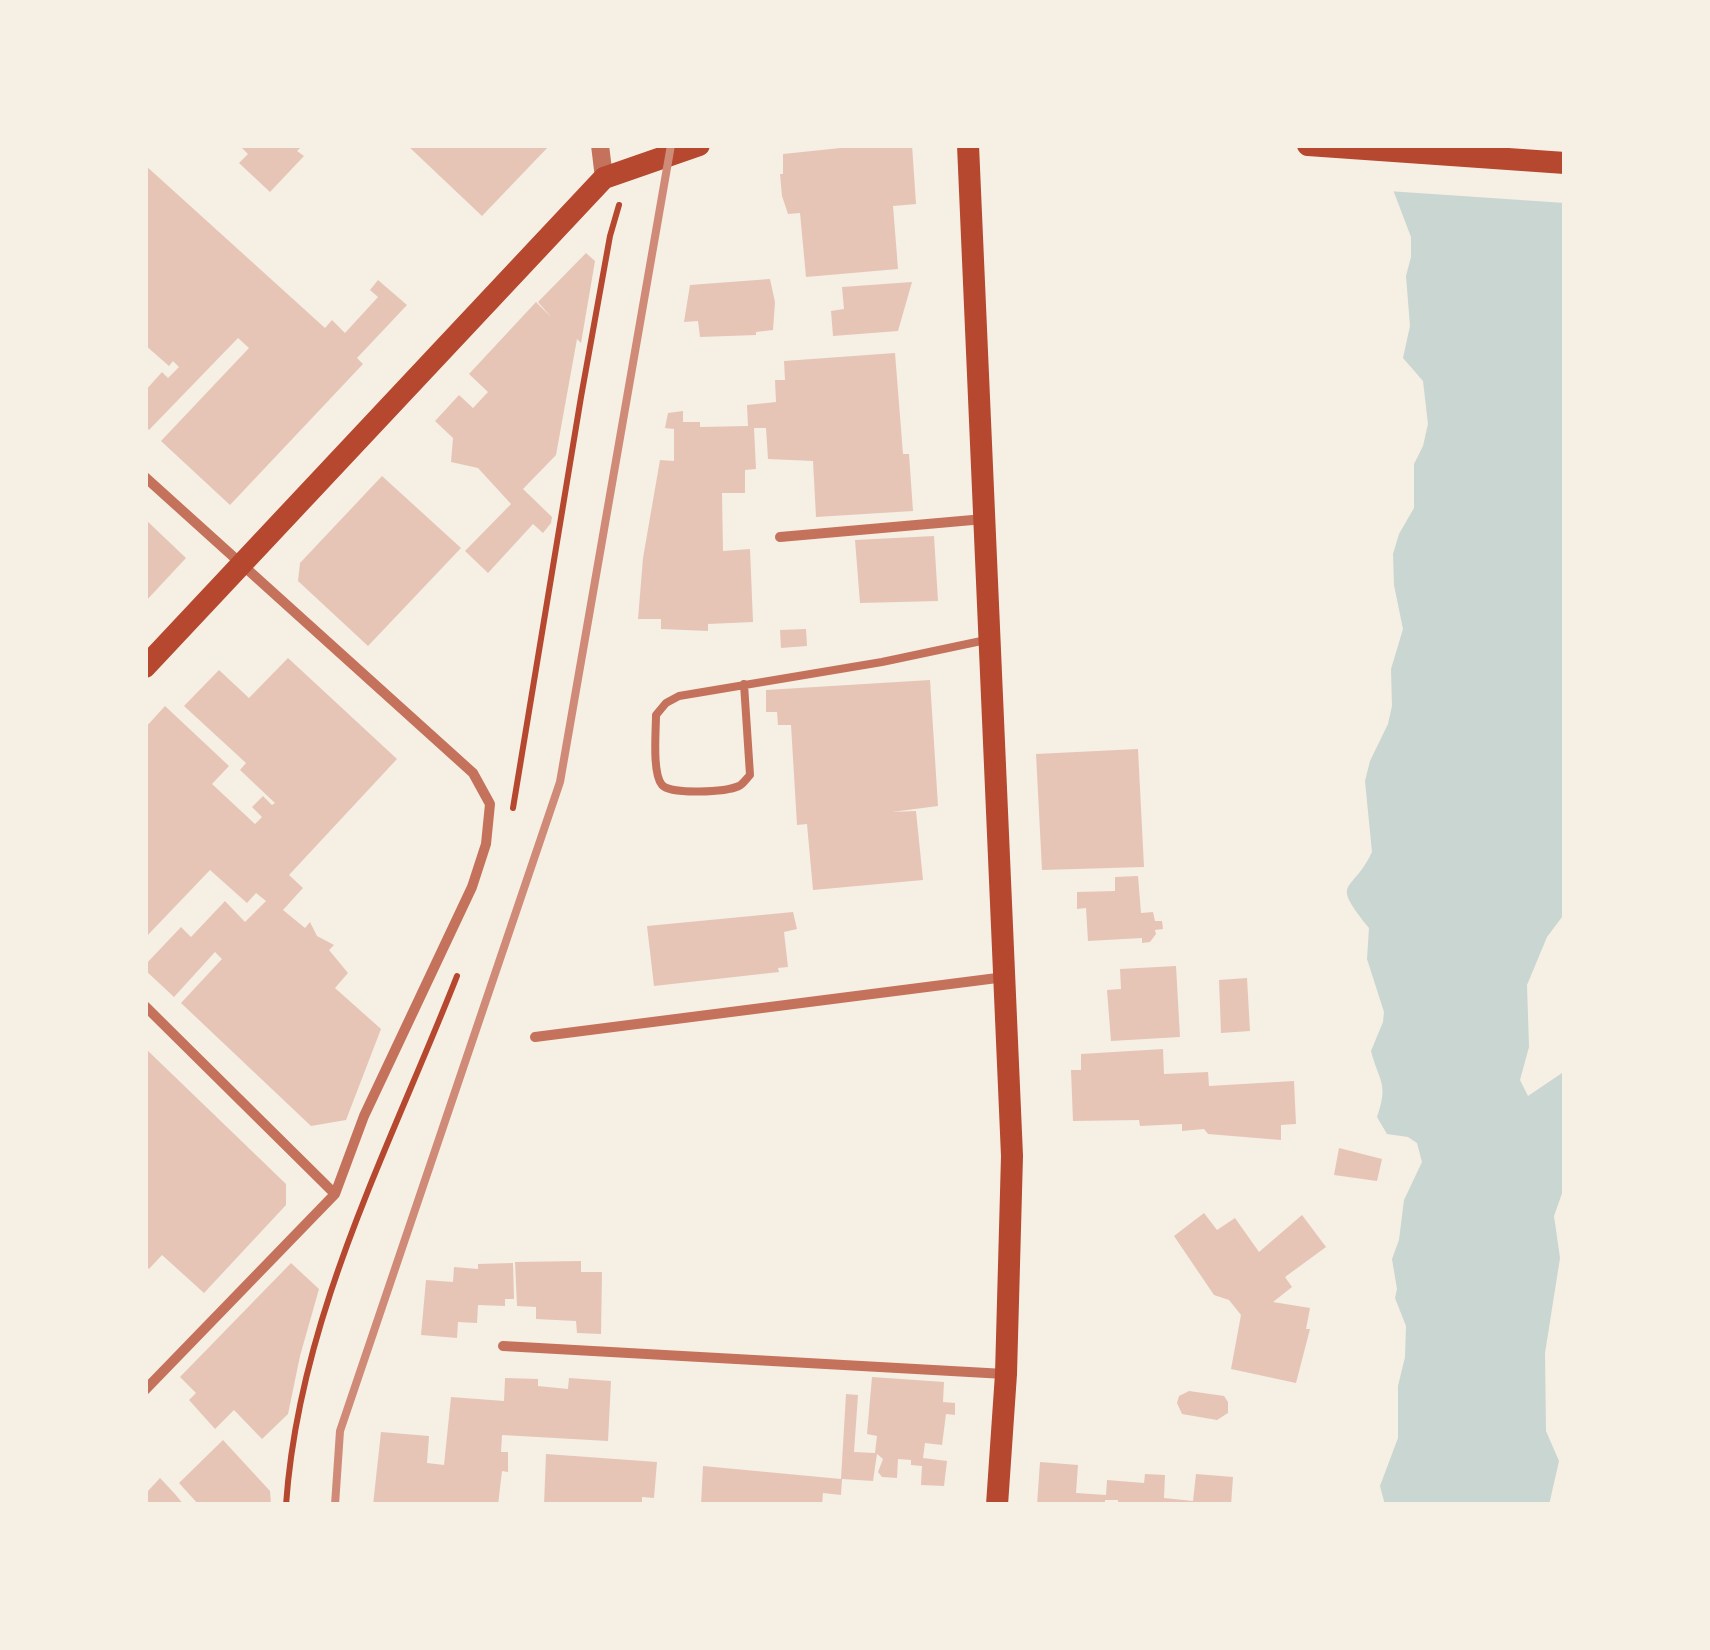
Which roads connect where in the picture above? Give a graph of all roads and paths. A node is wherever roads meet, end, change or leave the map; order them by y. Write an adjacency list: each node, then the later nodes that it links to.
1 (600, 145): 6 (street)
2 (699, 145): 6 (main road)
3 (968, 145): 8 (main road)
4 (1308, 145): 5 (main road)
5 (1565, 163)
6 (604, 178): 10 (main road)
7 (145, 477): 10 (street)
8 (985, 519): 9 (street); 11 (main road)
9 (780, 537)
10 (242, 565): 12 (main road); 17 (street)
11 (991, 639): 13 (lane); 14 (main road)
12 (145, 667)
13 (744, 684): 13 (lane)
14 (1006, 976): 16 (street); 19 (main road)
15 (146, 1009): 17 (street)
16 (535, 1038)
17 (335, 1194): 20 (street)
18 (503, 1346): 19 (street)
19 (1006, 1374): 21 (main road)
20 (145, 1390)
21 (997, 1505)

